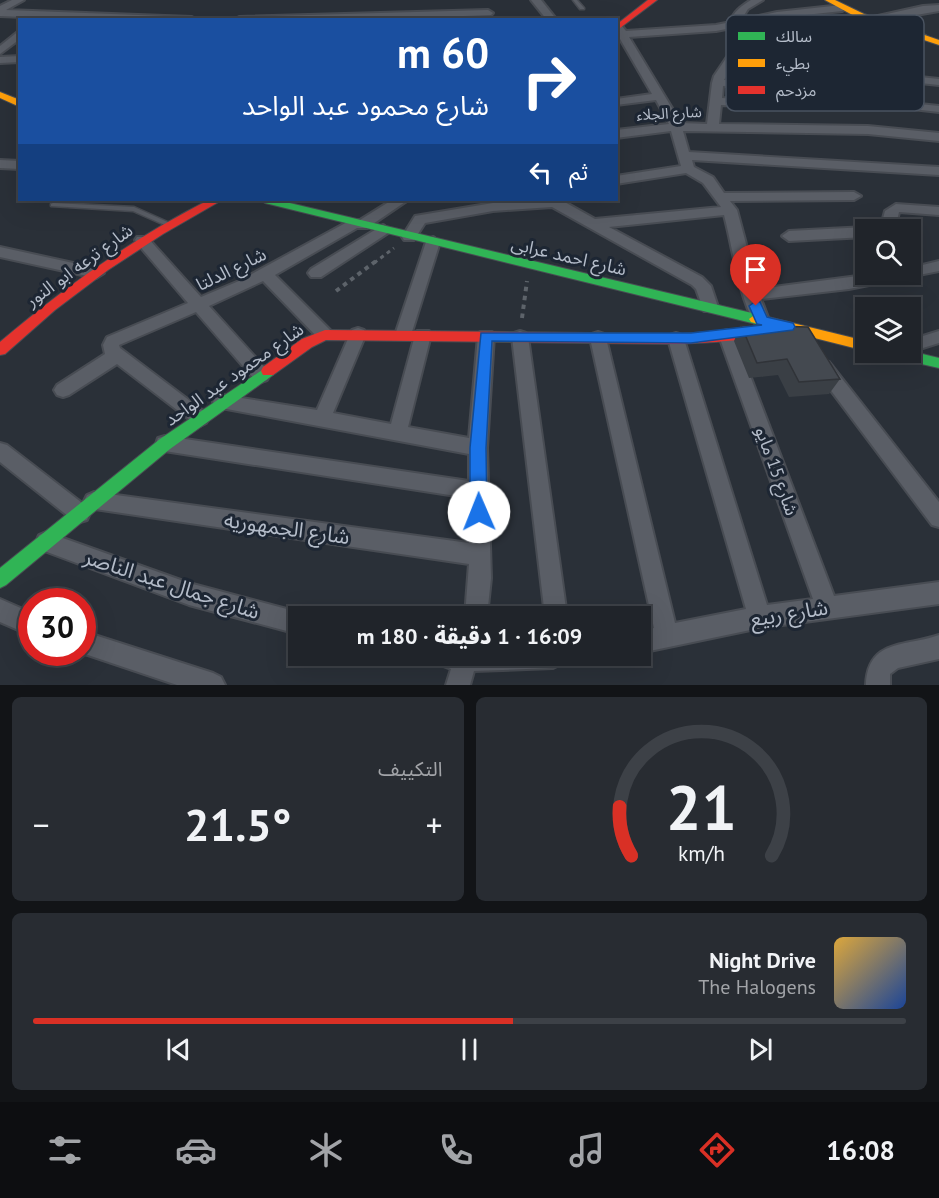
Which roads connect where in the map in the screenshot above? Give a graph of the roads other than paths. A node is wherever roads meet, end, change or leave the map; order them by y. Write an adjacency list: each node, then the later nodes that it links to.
1 (19, 0): 11 (street)
2 (480, 0): 16 (street)
3 (536, 0): 20 (street)
4 (575, 0): 8 (lane)
5 (758, 0): 12 (street)
6 (829, 0): 9 (street)
7 (648, 1): 22 (street)
8 (582, 8)
9 (842, 8): 13 (street); 14 (street)
10 (939, 8): 15 (street)
11 (0, 11): 17 (street)
12 (738, 15)
13 (777, 15)
14 (860, 15)
15 (905, 15)
16 (490, 16): 19 (street)
17 (36, 17): 18 (street)
18 (67, 18)
19 (364, 18)
20 (551, 18)
21 (726, 25): 22 (street)
22 (620, 30): 35 (street)
23 (18, 35): 26 (street)
24 (924, 38): 25 (street)
25 (939, 43)
26 (0, 51)
27 (18, 59): 28 (street)
28 (0, 60)
29 (726, 65): 32 (street)
30 (924, 80): 31 (street)
31 (939, 82)
32 (717, 83): 33 (street); 36 (street)
33 (726, 83)
34 (0, 95): 39 (street)
35 (659, 96): 37 (street); 42 (street)
36 (716, 101): 38 (street); 43 (street)
37 (618, 102)
38 (726, 102)
39 (18, 103)
40 (924, 107): 41 (street)
41 (939, 109)
42 (676, 127): 43 (street, شارع الجلاء); 44 (street, شارع الجلاء); 46 (street)
43 (713, 127): 45 (street, شارع الجلاء)
44 (618, 134)
45 (939, 137)
46 (686, 162): 49 (street); 50 (street); 52 (street)
47 (0, 164): 48 (street)
48 (18, 165)
49 (939, 171)
50 (618, 179)
51 (854, 196): 52 (street)
52 (722, 197): 58 (street)
53 (215, 201): 61 (street, شارع ترعه ابو النور)
54 (269, 201): 62 (street, شارع احمد عرابى)
55 (399, 201): 62 (street)
56 (553, 201): 63 (street); 67 (street)
57 (53, 205): 61 (lane)
58 (730, 210): 63 (street); 77 (street)
59 (939, 211): 60 (street)
60 (891, 219)
61 (169, 224): 68 (street, شارع ترعه ابو النور)
62 (359, 224): 64 (street, شارع احمد عرابى); 75 (street, شارع الدلتا)
63 (592, 224): 79 (street)
64 (383, 230): 67 (street, شارع احمد عرابى); 74 (street)
65 (855, 233): 66 (street)
66 (789, 236)
67 (409, 237): 69 (street, شارع احمد عرابى)
68 (142, 240): 73 (street, شارع ترعه ابو النور); 78 (street)
69 (433, 242): 79 (street, شارع احمد عرابى); 84 (street)
70 (0, 252): 73 (street)
71 (939, 266): 72 (street)
72 (921, 270)
73 (96, 273): 95 (street, شارع ترعه ابو النور)
74 (316, 273)
75 (266, 275): 78 (street, شارع الدلتا); 83 (street)
76 (855, 283): 77 (street)
77 (752, 295): 80 (street)
78 (200, 306): 94 (street, شارع الدلتا); 98 (street)
79 (710, 307): 80 (street, شارع احمد عرابى)
80 (761, 320): 81 (street, شارع احمد عرابى)
81 (791, 327): 87 (street, شارع محمود عبد الواحد); 92 (street, شارع احمد عرابى); 109 (street)
82 (358, 334): 83 (street, شارع محمود عبد الواحد); 84 (street, شارع محمود عبد الواحد); 102 (street)
83 (325, 335): 98 (street, شارع محمود عبد الواحد)
84 (403, 335): 85 (street, شارع محمود عبد الواحد)
85 (423, 335): 86 (street, شارع محمود عبد الواحد); 103 (street)
86 (486, 336): 88 (street, شارع محمود عبد الواحد); 105 (street)
87 (727, 336): 91 (street, شارع محمود عبد الواحد); 116 (street, شارع 15 مايو)
88 (520, 337): 90 (street, شارع محمود عبد الواحد); 115 (street)
89 (939, 337): 93 (street)
90 (598, 338): 91 (street, شارع محمود عبد الواحد); 121 (street)
91 (676, 339): 118 (street)
92 (855, 343)
93 (921, 343)
94 (117, 347): 99 (street, شارع الدلتا); 101 (street)
95 (0, 350)
96 (921, 359): 97 (street)
97 (939, 363)
98 (261, 375): 100 (street, شارع محمود عبد الواحد)
99 (63, 390)
100 (222, 402): 101 (street, شارع محمود عبد الواحد); 102 (street)
101 (200, 418): 104 (street, شارع محمود عبد الواحد)
102 (322, 418): 103 (street)
103 (398, 432): 105 (street)
104 (165, 444): 107 (street); 108 (street, شارع محمود عبد الواحد)
105 (478, 448): 107 (street)
106 (0, 451): 108 (street)
107 (478, 491): 111 (street)
108 (87, 507): 110 (street, شارع محمود عبد الواحد); 111 (street, شارع الجمهوريه)
109 (939, 518)
110 (46, 542): 112 (street, شارع محمود عبد الواحد); 120 (street, شارع جمال عبد الناصر)
111 (479, 555): 114 (street)
112 (0, 579)
113 (939, 593): 116 (street, شارع ربيع)
114 (476, 606)
115 (555, 606)
116 (827, 607): 118 (street, شارع ربيع)
117 (0, 610): 119 (street)
118 (760, 617): 121 (street, شارع ربيع)
119 (18, 618)
120 (288, 619)
121 (667, 637): 122 (street, شارع ربيع)
122 (651, 640)
123 (96, 647): 126 (street)
124 (939, 647): 128 (street)
125 (459, 666): 127 (street)
126 (213, 685)
127 (458, 685)
128 (878, 685)

